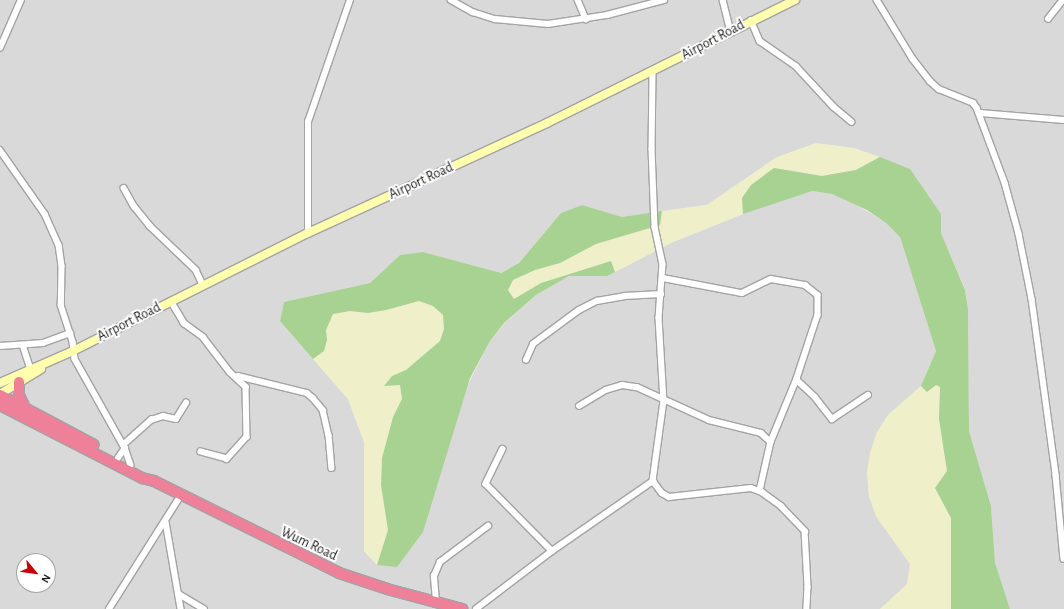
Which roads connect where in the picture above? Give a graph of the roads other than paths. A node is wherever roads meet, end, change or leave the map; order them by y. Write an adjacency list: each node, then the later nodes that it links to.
1 (21, 0): 15 (street)
2 (350, 0): 22 (street)
3 (451, 0): 11 (street)
4 (578, 0): 11 (street)
5 (664, 0): 10 (street)
6 (724, 0): 14 (street)
7 (795, 0): 13 (main road, Airport Road)
8 (877, 0): 17 (street)
9 (1063, 0): 12 (street)
10 (643, 3): 11 (street)
11 (586, 19)
12 (1048, 19)
13 (751, 20): 14 (main road, Airport Road); 19 (street)
14 (731, 31): 16 (main road, Airport Road)
15 (0, 48)
16 (653, 72): 22 (main road, Airport Road); 23 (street)
17 (980, 113): 18 (street); 59 (street)
18 (1064, 120)
19 (852, 122)
20 (0, 150): 27 (street)
21 (124, 188): 24 (street)
22 (308, 233): 24 (main road, Airport Road)
23 (663, 278): 25 (street); 35 (street)
24 (203, 285): 26 (main road, Airport Road)
25 (661, 294): 31 (street); 40 (street)
26 (171, 300): 30 (main road, Airport Road); 34 (street)
27 (70, 333): 28 (street); 30 (street)
28 (23, 345): 29 (street); 33 (street)
29 (0, 346)
30 (73, 351): 32 (main road, Airport Road); 46 (street)
31 (526, 360)
32 (47, 362): 33 (main road, Airport Road); 36 (main road, Airport Road)
33 (31, 369): 37 (main road, Airport Road)
34 (234, 375): 48 (street); 51 (street)
35 (797, 380): 39 (street); 45 (street)
36 (19, 382): 38 (main road, Airport Road); 44 (highway)
37 (0, 383)
38 (0, 394): 44 (highway, Wum Road)
39 (868, 395)
40 (664, 401): 43 (street); 45 (street); 53 (street)
41 (186, 403): 46 (street)
42 (0, 404): 52 (highway, Wum Road)
43 (579, 406)
44 (25, 408): 49 (highway, Wum Road)
45 (771, 442): 54 (street)
46 (124, 446): 49 (street); 50 (street)
47 (503, 449): 58 (street)
48 (201, 452)
49 (118, 458): 50 (highway, Wum Road)
50 (131, 466): 52 (highway, Wum Road)
51 (332, 468)
52 (154, 481): 55 (highway, Wum Road)
53 (653, 481): 54 (street); 58 (street)
54 (760, 491): 67 (street)
55 (181, 495): 56 (street); 61 (highway, Wum Road)
56 (166, 522): 60 (street); 62 (street)
57 (488, 526): 61 (street)
58 (552, 551): 66 (street)
59 (1064, 559)
60 (179, 594): 63 (street); 64 (street)
61 (439, 604): 65 (highway, Wum Road)
62 (109, 609)
63 (181, 609)
64 (204, 609)
65 (462, 609)
66 (476, 609)
67 (807, 609)

